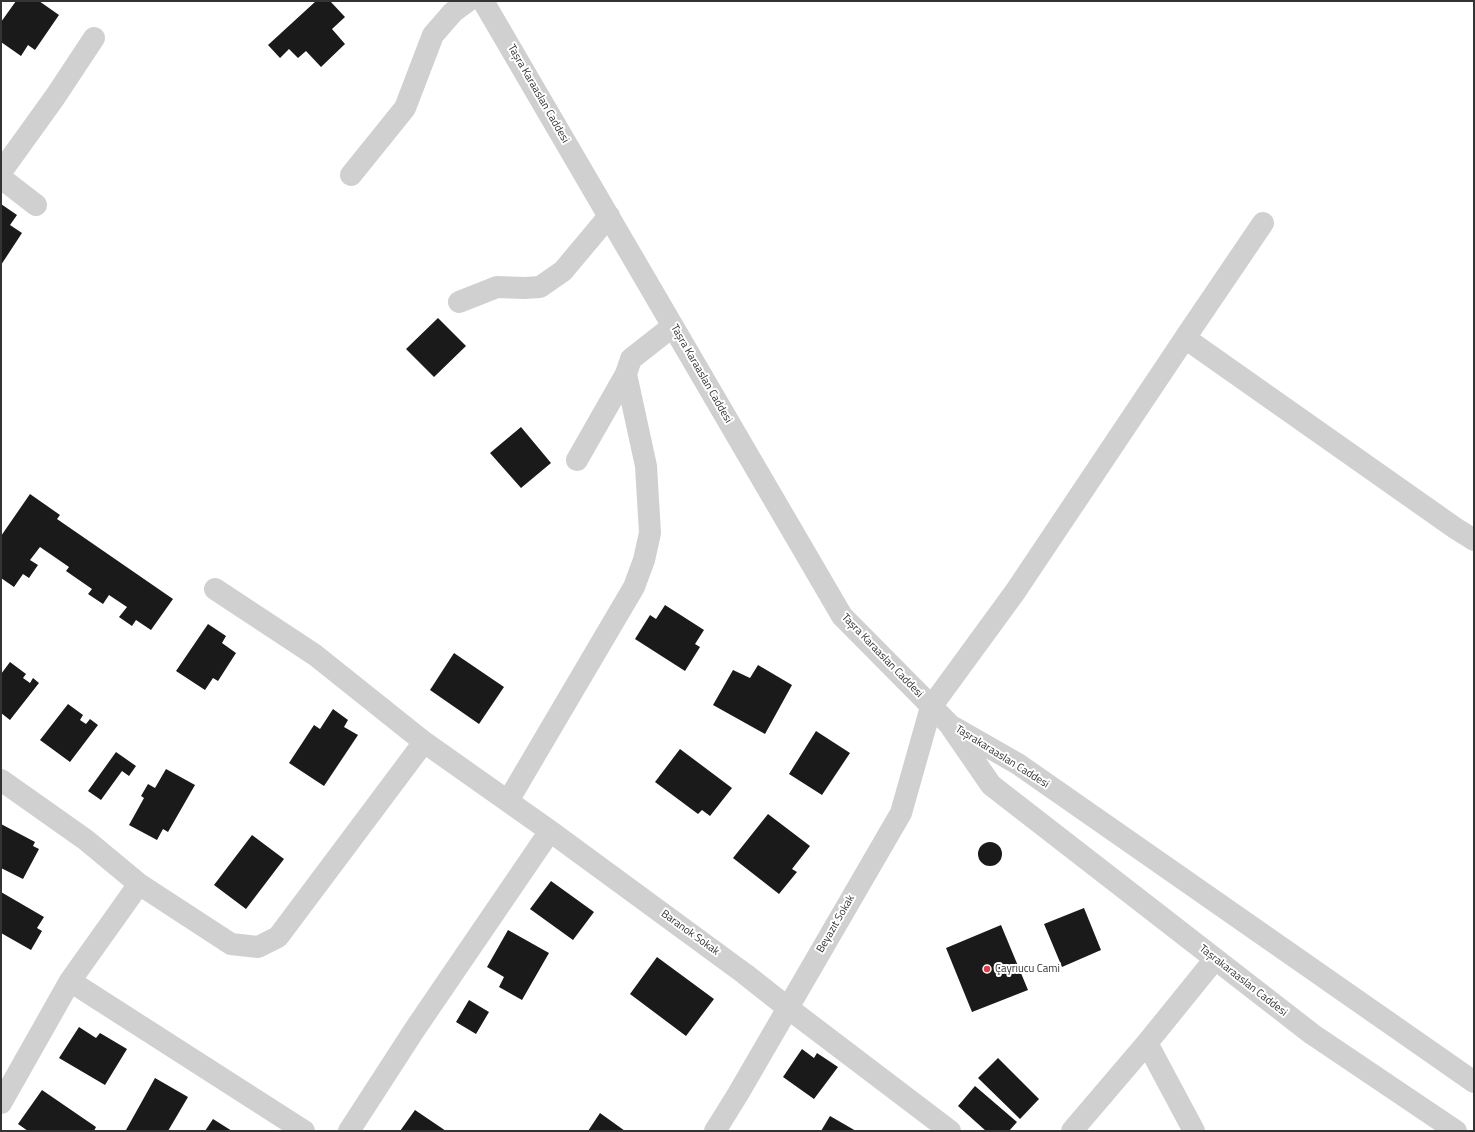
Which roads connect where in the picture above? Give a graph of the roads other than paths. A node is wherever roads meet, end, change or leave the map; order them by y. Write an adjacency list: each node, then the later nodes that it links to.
1 (468, 1): 5 (street)
2 (483, 1): 8 (street, Taşra Karaaslan Caddesi)
3 (94, 38): 4 (street)
4 (1, 172)
5 (351, 175)
6 (1, 178): 7 (street)
7 (36, 205)
8 (609, 216): 10 (street); 11 (street, Taşra Karaaslan Caddesi)
9 (1263, 223): 12 (street)
10 (459, 302)
11 (673, 326): 13 (street); 17 (street, Taşra Karaaslan Caddesi)
12 (1185, 338): 15 (street); 17 (street)
13 (626, 374): 14 (street); 21 (street)
14 (577, 460)
15 (1474, 540)
16 (215, 589): 19 (street, Baranok Sokak)
17 (931, 706): 18 (street, Taşra Karaaslan Caddesi); 26 (street, Beyazıt Sokak)
18 (949, 724): 24 (street, Taşrakaraaslan Caddesi); 28 (street, Taşrakaraaslan Caddesi)
19 (424, 742): 21 (street, Baranok Sokak); 23 (street)
20 (1, 780): 23 (street)
21 (508, 801): 22 (street, Baranok Sokak)
22 (550, 831): 26 (street, Baranok Sokak); 31 (street)
23 (139, 884): 25 (street)
24 (1215, 959): 27 (street); 36 (street, Taşrakaraaslan Caddesi)
25 (70, 981): 29 (street); 30 (street)
26 (788, 1008): 32 (street, Beyazıt Sokak); 33 (street, Baranok Sokak)
27 (1147, 1043): 34 (street); 35 (street)
28 (1474, 1082)
29 (1, 1103)
30 (304, 1131)
31 (349, 1131)
32 (715, 1131)
33 (950, 1131)
34 (1072, 1131)
35 (1194, 1131)
36 (1456, 1131)

